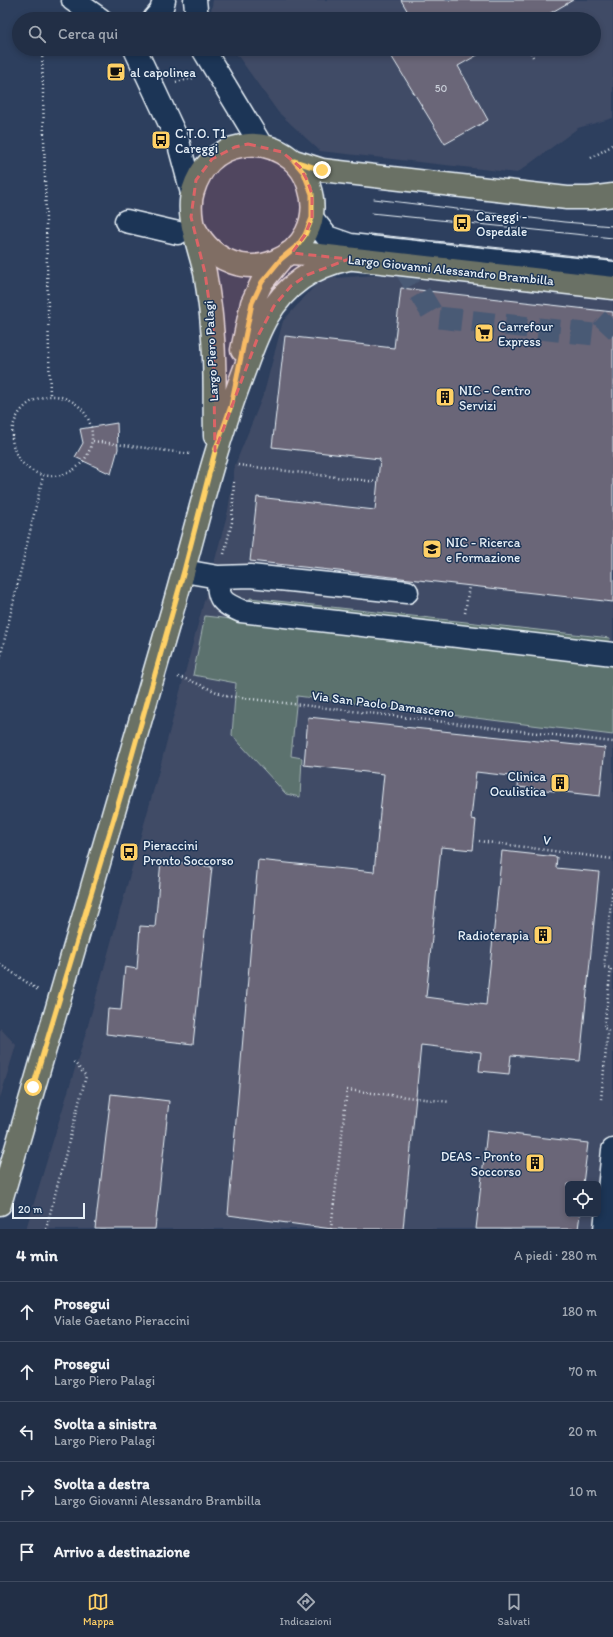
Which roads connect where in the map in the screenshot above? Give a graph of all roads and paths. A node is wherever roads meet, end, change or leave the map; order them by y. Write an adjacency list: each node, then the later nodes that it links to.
1 (73, 0): 4 (street)
2 (92, 0): 5 (street)
3 (195, 0): 6 (street)
4 (90, 12)
5 (96, 12)
6 (196, 12)
7 (42, 56): 24 (path)
8 (138, 56): 15 (street, Largo Piero Palagi)
9 (204, 64): 10 (path); 11 (street)
10 (173, 83)
11 (260, 145): 14 (main road, Largo Piero Palagi); 15 (main road, Largo Piero Palagi)
12 (613, 145): 13 (path)
13 (592, 158)
14 (294, 161): 16 (main road); 18 (main road, Largo Piero Palagi)
15 (192, 193): 19 (main road, Largo Piero Palagi)
16 (613, 195)
17 (125, 213): 19 (street)
18 (312, 218): 20 (main road, Largo Piero Palagi); 22 (street, Largo Giovanni Alessandro Brambilla)
19 (183, 227): 20 (main road, Largo Piero Palagi); 27 (main road, Largo Piero Palagi)
20 (285, 256): 21 (main road, Largo Giovanni Alessandro Brambilla); 25 (main road, Largo Piero Palagi)
21 (349, 259): 23 (main road, Largo Giovanni Alessandro Brambilla); 25 (main road, Largo Piero Palagi)
22 (613, 273)
23 (613, 288)
24 (50, 396): 26 (path); 30 (path)
25 (231, 406): 27 (main road, Largo Piero Palagi)
26 (92, 441): 27 (path); 30 (path)
27 (205, 453): 32 (main road)
28 (238, 458): 31 (path)
29 (235, 472): 33 (path)
30 (43, 476): 38 (path)
31 (377, 482)
32 (184, 571): 33 (street); 39 (main road)
33 (223, 578): 35 (street); 37 (street)
34 (469, 586): 36 (path)
35 (407, 592)
36 (464, 616)
37 (613, 654)
38 (0, 659)
39 (155, 671): 40 (path, Via San Paolo Damasceno); 50 (main road)
40 (613, 742)
41 (479, 840): 42 (path, V)
42 (613, 859)
43 (613, 885): 47 (path)
44 (0, 964): 45 (path)
45 (38, 990)
46 (73, 1061): 52 (path)
47 (601, 1099)
48 (450, 1102): 53 (path)
49 (613, 1150): 51 (street)
50 (0, 1204)
51 (608, 1216)
52 (46, 1229)
53 (331, 1229)

